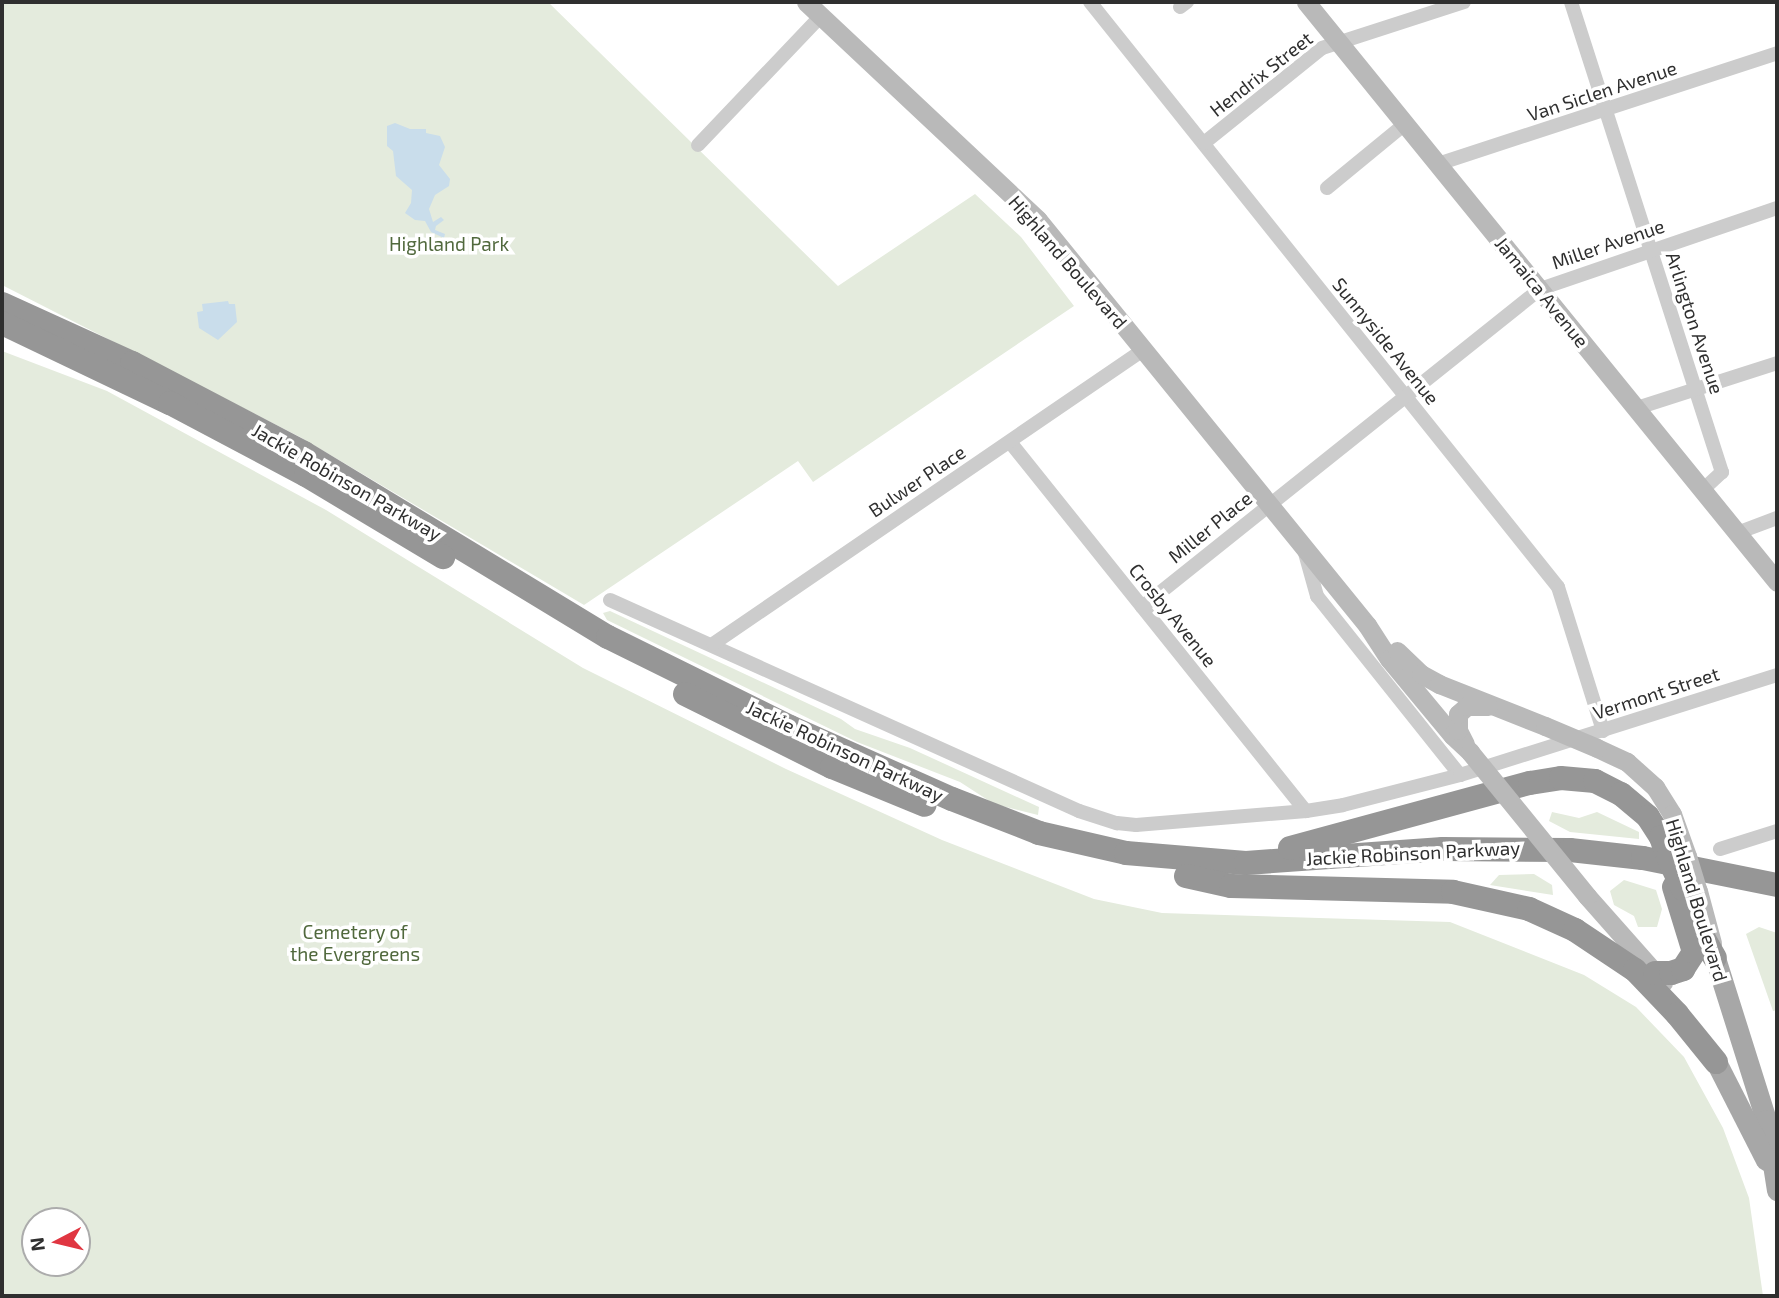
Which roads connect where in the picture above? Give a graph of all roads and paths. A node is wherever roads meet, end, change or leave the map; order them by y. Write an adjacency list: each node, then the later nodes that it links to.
1 (806, 2): 6 (main road, Highland Boulevard)
2 (1090, 2): 11 (street, Sunnyside Avenue)
3 (1306, 2): 7 (main road, Jamaica Avenue)
4 (1464, 2): 7 (street, Hendrix Street)
5 (1571, 2): 9 (street, Arlington Avenue)
6 (821, 16): 12 (street); 20 (main road, Highland Boulevard)
7 (1339, 42): 10 (main road, Jamaica Avenue); 11 (street, Hendrix Street)
8 (1777, 53): 9 (street, Van Siclen Avenue)
9 (1606, 110): 13 (street, Van Siclen Avenue); 16 (street, Arlington Avenue)
10 (1405, 124): 13 (main road, Jamaica Avenue); 14 (street)
11 (1204, 143): 23 (street, Sunnyside Avenue)
12 (698, 145)
13 (1438, 164): 17 (main road, Jamaica Avenue)
14 (1327, 188)
15 (1777, 208): 16 (street, Miller Avenue)
16 (1651, 249): 17 (street, Miller Avenue); 22 (street, Arlington Avenue)
17 (1540, 289): 23 (street, Miller Avenue); 24 (main road, Jamaica Avenue)
18 (2, 304): 45 (highway, Jackie Robinson Parkway)
19 (2, 323): 45 (highway, Jackie Robinson Parkway)
20 (1143, 350): 25 (street, Bulwer Place); 27 (main road, Highland Boulevard)
21 (1777, 363): 22 (street)
22 (1696, 390): 24 (street); 26 (street, Arlington Avenue)
23 (1405, 395): 27 (street, Miller Avenue); 38 (street, Sunnyside Avenue)
24 (1637, 408): 26 (main road, Jamaica Avenue)
25 (1010, 442): 33 (street, Crosby Avenue); 35 (street, Bulwer Place)
26 (1703, 490): 29 (main road, Jamaica Avenue)
27 (1270, 503): 30 (main road, Highland Boulevard); 33 (street, Miller Place)
28 (1777, 518): 29 (street)
29 (1737, 533): 31 (main road, Jamaica Avenue)
30 (1304, 548): 34 (main road, Highland Boulevard); 40 (street, Highland Boulevard)
31 (1777, 582)
32 (610, 600): 35 (street)
33 (1142, 607): 41 (street, Crosby Avenue)
34 (1367, 625): 37 (main road, Highland Boulevard); 39 (main road, Highland Boulevard)
35 (713, 644): 41 (street)
36 (1777, 675): 38 (street, Vermont Street)
37 (1513, 713): 38 (main road, Highland Boulevard, bridge); 39 (main road)
38 (1600, 739): 40 (street, Vermont Street); 43 (main road, Highland Boulevard)
39 (1469, 750): 50 (main road, Highland Boulevard, bridge)
40 (1460, 775): 41 (street)
41 (1306, 811)
42 (1777, 831): 44 (street)
43 (1669, 841): 45 (highway); 48 (highway, bridge)
44 (1720, 849)
45 (1191, 868): 46 (highway, Jackie Robinson Parkway); 47 (highway, Jackie Robinson Parkway); 51 (highway)
46 (1777, 885)
47 (1777, 902)
48 (1696, 921): 49 (highway); 50 (highway)
49 (1715, 958): 52 (main road, Highland Boulevard)
50 (1655, 973): 51 (main road, Highland Boulevard)
51 (1716, 1062): 52 (main road, Highland Boulevard)
52 (1777, 1181)

